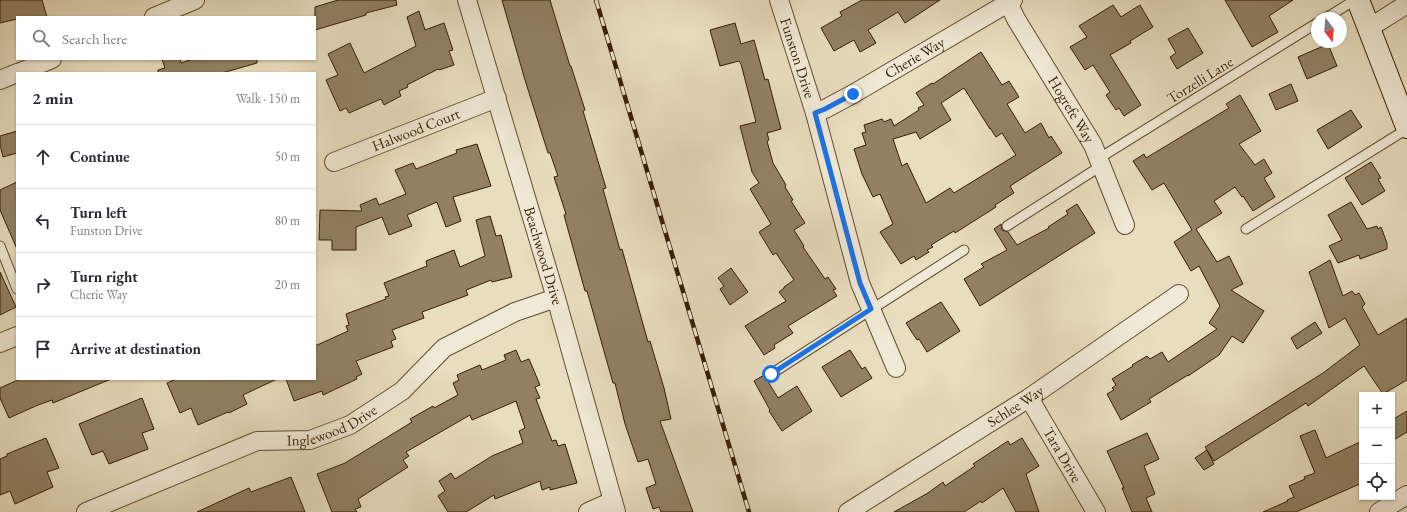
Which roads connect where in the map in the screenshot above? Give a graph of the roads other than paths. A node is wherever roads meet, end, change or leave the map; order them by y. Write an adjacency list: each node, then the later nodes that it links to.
1 (196, 0): 8 (street)
2 (467, 0): 15 (street, Beachwood Drive)
3 (779, 0): 16 (street, Funston Drive)
4 (1356, 0): 7 (lane); 10 (main road)
5 (1009, 1): 16 (street, Cherie Way); 19 (street, Hogrefe Way)
6 (1407, 4): 10 (street)
7 (1336, 12)
8 (156, 16)
9 (1311, 27): 19 (lane, Torzelli Lane)
10 (1369, 28): 17 (main road)
11 (50, 60): 12 (street)
12 (20, 72)
13 (16, 73): 14 (street)
14 (0, 80)
15 (497, 98): 18 (street, Halwood Court); 27 (street, Beachwood Drive)
16 (815, 113): 28 (street, Funston Drive)
17 (1407, 128): 22 (lane)
18 (334, 162)
19 (1100, 162): 20 (street, Hogrefe Way); 21 (lane, Torzelli Lane)
20 (1124, 225)
21 (1007, 226)
22 (1246, 229)
23 (0, 246): 25 (lane)
24 (964, 250): 28 (lane)
25 (16, 286)
26 (1179, 294): 33 (street, Schlee Way)
27 (556, 298): 35 (street, Beachwood Drive); 36 (street, Inglewood Drive)
28 (871, 309): 31 (street, Funston Drive); 32 (lane)
29 (16, 336): 30 (street)
30 (0, 343)
31 (896, 368)
32 (771, 374)
33 (1029, 398): 38 (street, Schlee Way); 39 (street, Tara Drive)
34 (1407, 495): 40 (street)
35 (615, 507): 37 (street)
36 (86, 512)
37 (588, 512)
38 (848, 512)
39 (1096, 512)
40 (1379, 512)

